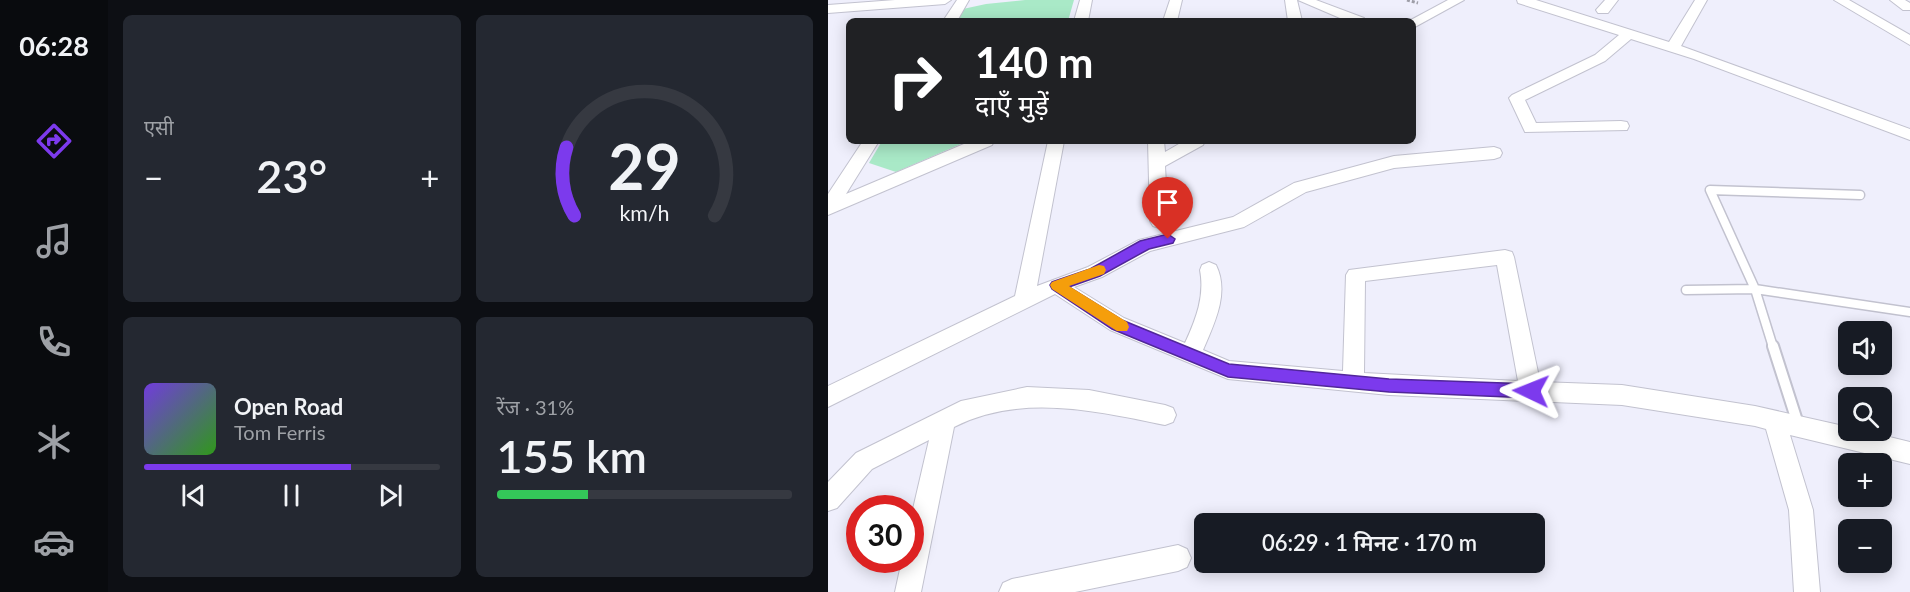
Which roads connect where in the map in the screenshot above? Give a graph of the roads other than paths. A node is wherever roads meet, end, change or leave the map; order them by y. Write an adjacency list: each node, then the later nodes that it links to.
1 (945, 0): 11 (street)
2 (963, 0): 12 (street)
3 (1086, 0): 13 (street)
4 (1176, 0): 14 (street)
5 (1291, 0): 15 (street)
6 (1304, 0): 16 (street)
7 (1458, 0): 17 (street)
8 (1523, 0): 18 (street)
9 (1701, 0): 20 (street)
10 (1840, 0): 19 (street)
11 (828, 9)
12 (952, 18)
13 (1082, 18)
14 (1171, 18)
15 (1294, 18)
16 (1351, 18)
17 (1416, 22)
18 (1629, 34): 20 (street); 21 (street)
19 (1910, 41)
20 (1673, 47): 22 (street)
21 (1621, 126)
22 (1910, 135)
23 (870, 144): 31 (street)
24 (979, 144): 31 (street)
25 (1055, 144): 37 (street)
26 (1156, 144): 29 (street)
27 (1192, 144): 29 (street)
28 (1494, 153): 34 (street)
29 (1157, 163): 32 (street)
30 (1860, 195): 36 (lane)
31 (828, 208)
32 (1159, 221)
33 (1209, 270): 39 (street)
34 (1056, 285): 37 (street); 39 (street)
35 (1686, 290): 36 (lane)
36 (1755, 290): 38 (lane); 46 (lane)
37 (1024, 300): 42 (street)
38 (1910, 312)
39 (1190, 354): 40 (street)
40 (1353, 382): 41 (street); 41 (street)
41 (1531, 391): 45 (street)
42 (828, 397)
43 (1165, 415): 44 (street)
44 (944, 421): 48 (street); 50 (street)
45 (1775, 421): 46 (street); 52 (street)
46 (1798, 427): 47 (street)
47 (1910, 453)
48 (828, 499)
49 (1178, 558): 51 (street)
50 (908, 592)
51 (1012, 592)
52 (1807, 592)

